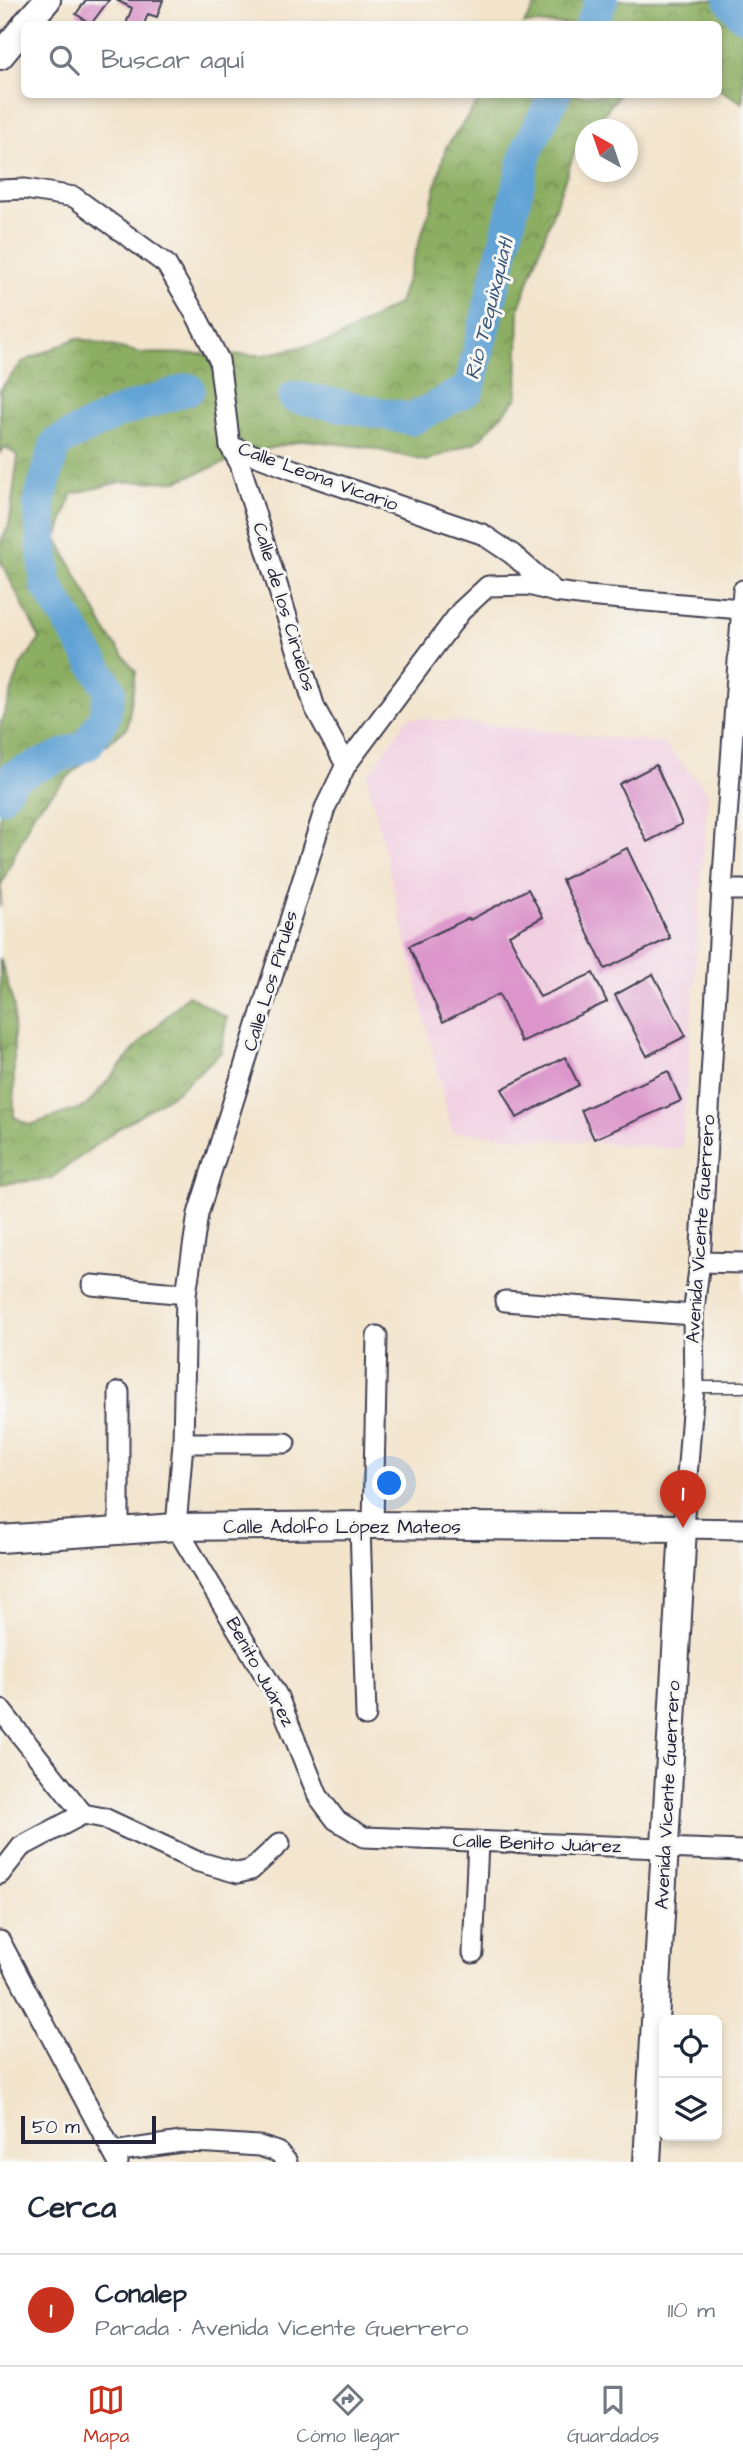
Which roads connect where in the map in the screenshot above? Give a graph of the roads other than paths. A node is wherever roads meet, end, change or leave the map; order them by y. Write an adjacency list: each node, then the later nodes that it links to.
1 (47, 0): 2 (main road)
2 (29, 21)
3 (21, 31): 4 (main road)
4 (0, 56)
5 (0, 190): 6 (street, Calle Leona Vicario)
6 (230, 446): 7 (street, Calle Leona Vicario); 9 (street, Calle de los Ciruelos)
7 (555, 592): 8 (street, Calle Los Pirules); 9 (street, Calle Los Pirules)
8 (742, 599): 10 (street, Avenida Vicente Guerrero)
9 (346, 765): 15 (street, Calle Los Pirules)
10 (722, 890): 11 (street); 12 (street, Avenida Vicente Guerrero)
11 (743, 890)
12 (699, 1262): 13 (street); 17 (street, Avenida Vicente Guerrero)
13 (743, 1263)
14 (92, 1285): 15 (street)
15 (186, 1294): 22 (street, Calle Los Pirules)
16 (505, 1301): 17 (street)
17 (693, 1315): 19 (street, Avenida Vicente Guerrero)
18 (377, 1336): 24 (street)
19 (694, 1387): 20 (lane); 26 (street, Avenida Vicente Guerrero)
20 (743, 1387)
21 (119, 1392): 28 (street)
22 (183, 1443): 23 (street); 25 (street, Calle Los Pirules)
23 (285, 1443)
24 (367, 1525): 25 (main road, Calle Adolfo López Mateos); 26 (main road, Calle Adolfo López Mateos); 31 (street)
25 (176, 1527): 28 (main road, Calle Adolfo López Mateos); 33 (street, Benito Juárez)
26 (684, 1528): 27 (street); 36 (main road, Avenida Vicente Guerrero)
27 (743, 1529)
28 (119, 1531): 29 (main road, Calle Adolfo López Mateos)
29 (0, 1539)
30 (0, 1709): 32 (street)
31 (366, 1716)
32 (83, 1814): 35 (street); 38 (street)
33 (336, 1820): 34 (street, Calle Benito Juárez)
34 (478, 1842): 36 (street, Calle Benito Juárez); 40 (street)
35 (280, 1843)
36 (665, 1849): 37 (street, Calle Benito Juárez); 45 (main road, Avenida Vicente Guerrero)
37 (743, 1851)
38 (0, 1874)
39 (0, 1941): 42 (street)
40 (473, 1953)
41 (181, 2142): 42 (street); 43 (street); 44 (street)
42 (115, 2157)
43 (178, 2162)
44 (287, 2162)
45 (647, 2162)

